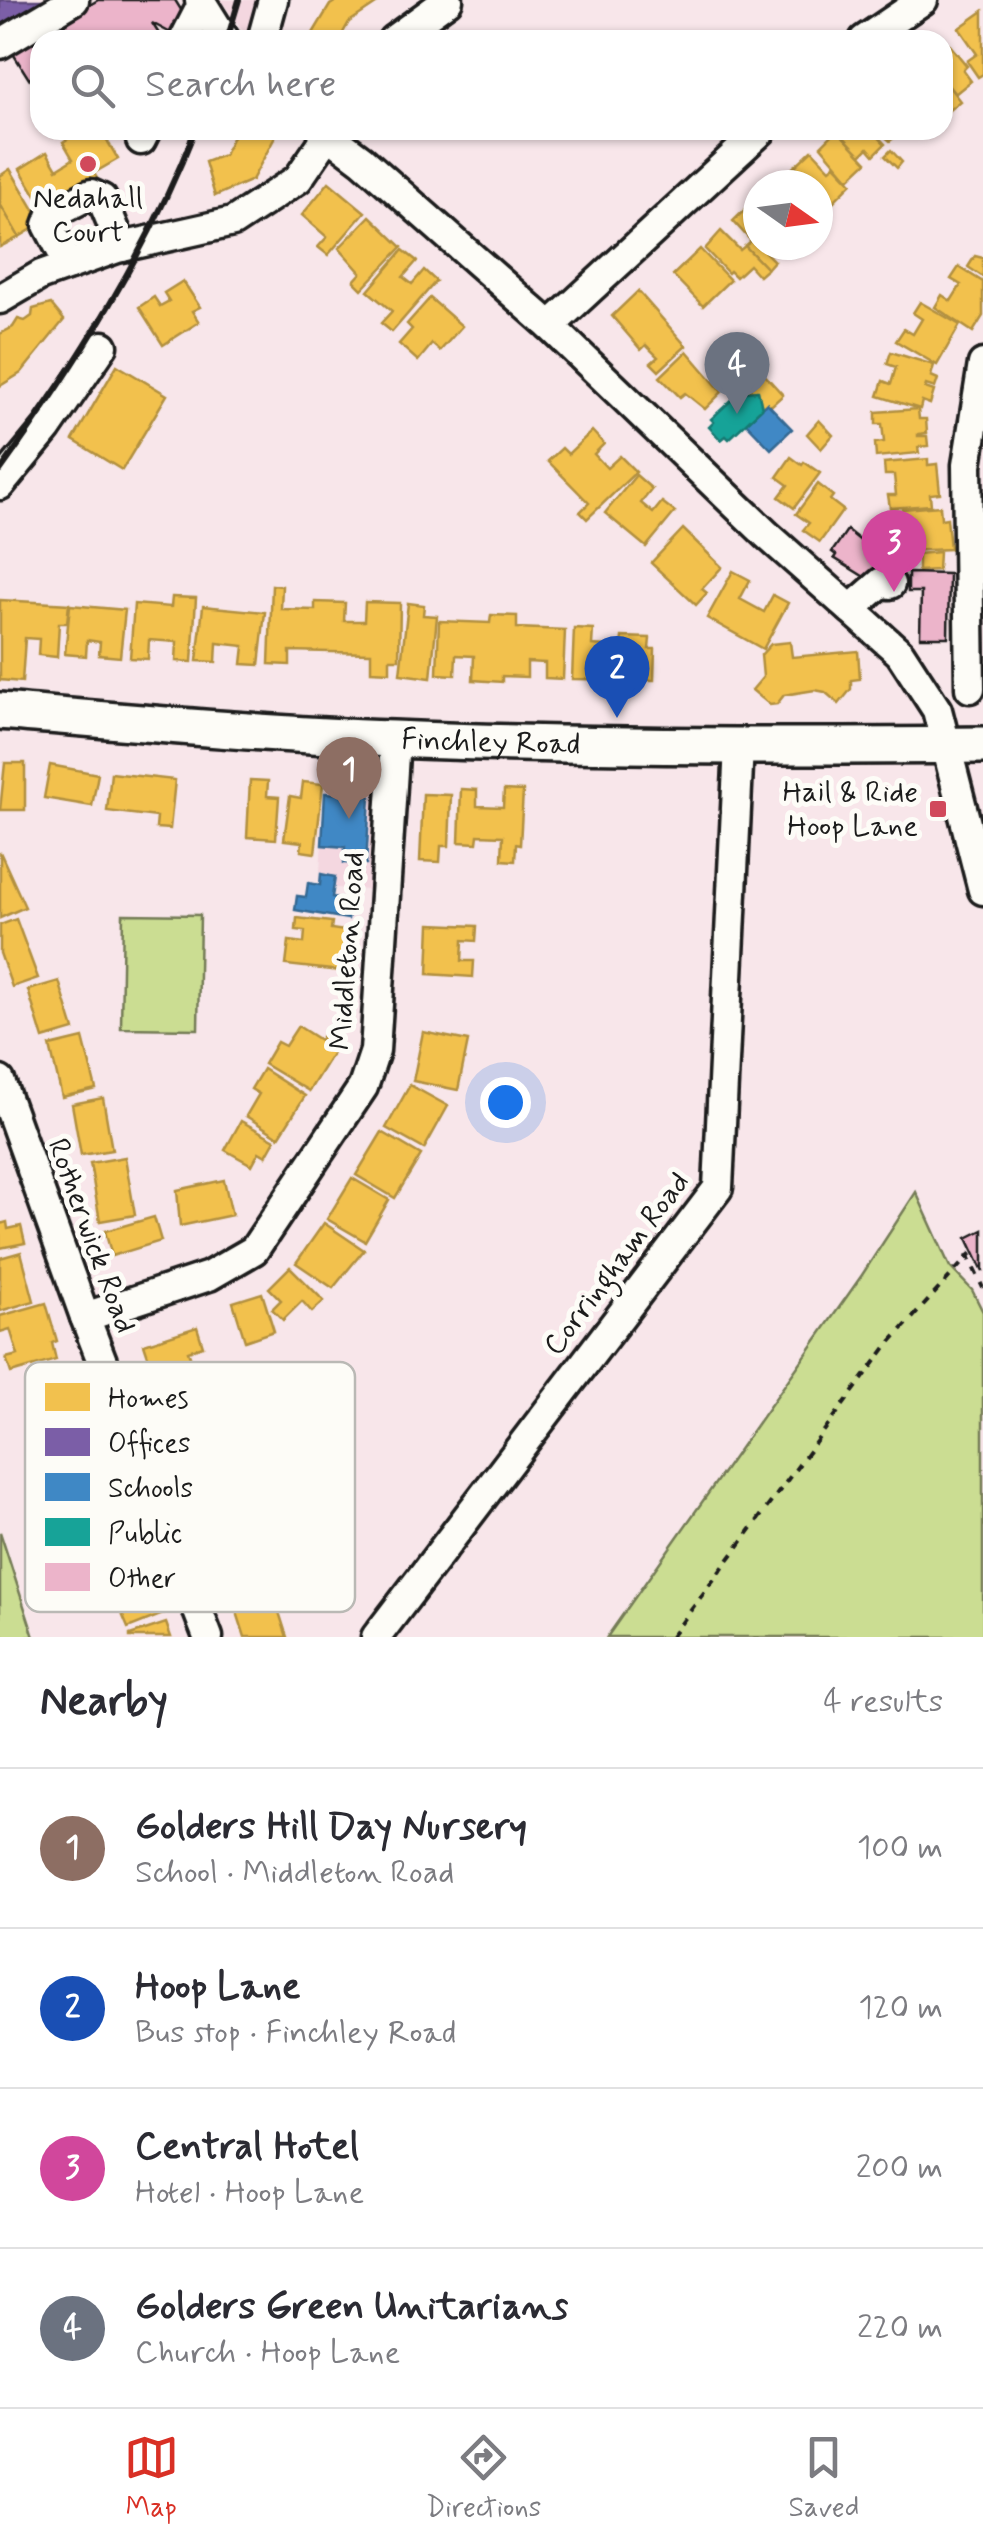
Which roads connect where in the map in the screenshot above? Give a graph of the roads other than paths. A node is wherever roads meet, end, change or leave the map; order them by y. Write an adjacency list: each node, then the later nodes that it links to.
1 (74, 0): 13 (street)
2 (254, 0): 9 (street)
3 (273, 0): 10 (street)
4 (448, 0): 11 (street)
5 (923, 0): 12 (street)
6 (201, 2): 7 (street); 8 (street)
7 (188, 30)
8 (219, 30)
9 (246, 30)
10 (265, 30)
11 (407, 30)
12 (879, 30)
13 (0, 44)
14 (320, 140): 17 (street)
15 (336, 140): 20 (street)
16 (751, 140): 20 (street)
17 (122, 247): 18 (street); 18 (street)
18 (68, 265): 19 (street)
19 (0, 300)
20 (550, 326): 26 (street)
21 (103, 346): 24 (street)
22 (983, 364): 23 (street)
23 (975, 465): 27 (street)
24 (0, 485)
25 (890, 584): 26 (street)
26 (851, 609): 32 (street)
27 (970, 688)
28 (0, 711): 29 (main road, Finchley Road)
29 (395, 740): 31 (main road, Finchley Road); 35 (street, Middleton Road)
30 (983, 745): 32 (main road, Finchley Road)
31 (739, 746): 32 (main road, Finchley Road); 39 (street, Corringham Road)
32 (944, 746): 33 (street)
33 (983, 890)
34 (0, 1080): 35 (street, Rotherwick Road)
35 (86, 1317): 36 (street, Rotherwick Road)
36 (103, 1362)
37 (198, 1612): 38 (street, Rotherwick Road)
38 (208, 1637)
39 (376, 1637)

